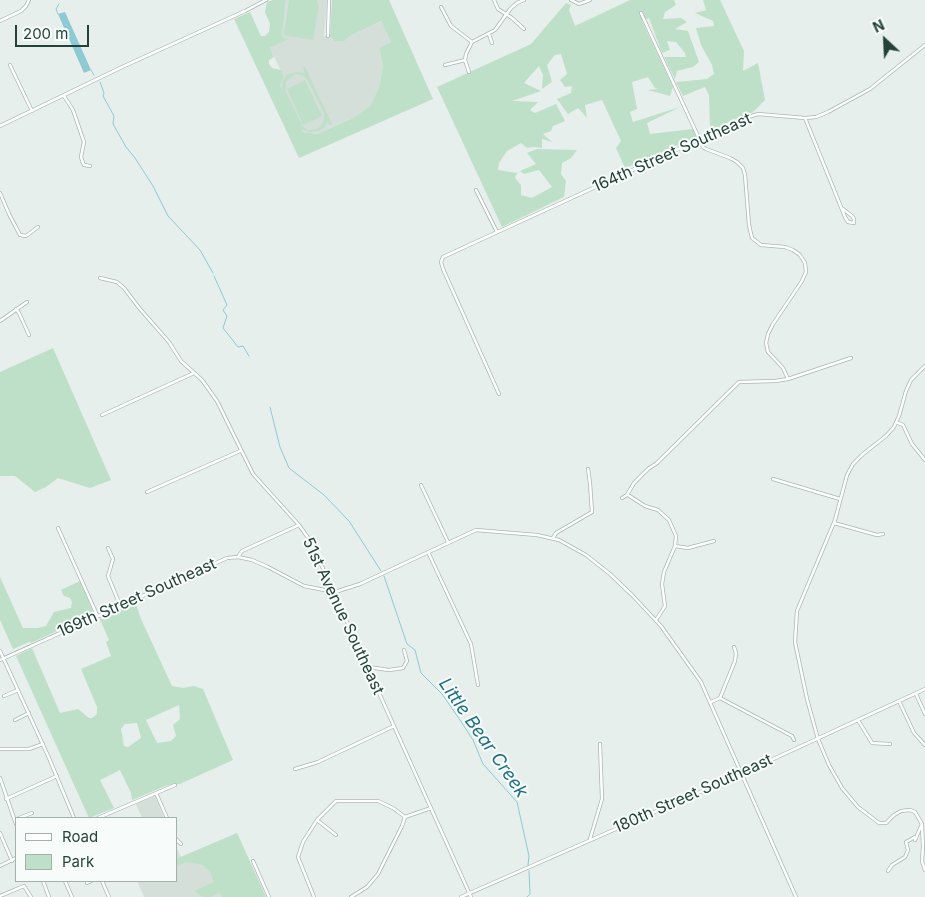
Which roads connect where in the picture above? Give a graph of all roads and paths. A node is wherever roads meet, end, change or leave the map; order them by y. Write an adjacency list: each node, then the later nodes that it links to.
1 (29, 0): 11 (street)
2 (266, 0): 22 (street)
3 (329, 0): 14 (street)
4 (494, 0): 10 (street)
5 (524, 0): 10 (street)
6 (571, 0): 7 (street)
7 (590, 0)
8 (441, 7): 15 (street)
9 (641, 13): 26 (street)
10 (505, 14): 12 (street); 13 (street)
11 (0, 21)
12 (524, 29)
13 (489, 34): 15 (street); 16 (street)
14 (328, 36)
15 (472, 42): 18 (street)
16 (492, 43)
17 (925, 45): 24 (street, 164th Street Southeast)
18 (465, 60): 20 (street); 21 (street)
19 (10, 65): 23 (street)
20 (445, 65)
21 (469, 72)
22 (64, 96): 23 (street); 27 (street)
23 (32, 111): 25 (street)
24 (805, 118): 26 (street, 164th Street Southeast); 30 (street)
25 (0, 126)
26 (700, 138): 32 (street, 164th Street Southeast); 41 (street)
27 (90, 166)
28 (476, 190): 32 (street)
29 (0, 192): 31 (street)
30 (843, 209): 30 (street)
31 (38, 227)
32 (497, 232): 42 (street, 164th Street Southeast)
33 (100, 278): 40 (street, 51st Avenue Southeast)
34 (27, 302): 35 (street)
35 (16, 309): 36 (street); 37 (street)
36 (0, 321)
37 (29, 335)
38 (851, 358): 41 (street)
39 (925, 366): 44 (street)
40 (194, 373): 43 (street); 45 (street, 51st Avenue Southeast)
41 (788, 379): 51 (street)
42 (499, 394)
43 (102, 415)
44 (896, 422): 46 (street); 53 (street)
45 (240, 451): 50 (street); 55 (street, 51st Avenue Southeast)
46 (925, 460)
47 (588, 469): 58 (street)
48 (774, 479): 53 (street)
49 (421, 485): 60 (street)
50 (147, 492)
51 (627, 495): 52 (street); 61 (street)
52 (622, 498)
53 (840, 499): 54 (street)
54 (834, 523): 57 (street); 87 (street)
55 (299, 525): 64 (street, 169th Street Southeast); 65 (street, 51st Avenue Southeast)
56 (58, 528): 67 (street)
57 (883, 534)
58 (553, 538): 60 (street); 68 (street)
59 (714, 541): 61 (street)
60 (448, 542): 63 (street)
61 (675, 546): 68 (street)
62 (108, 548): 66 (street)
63 (428, 552): 65 (street); 74 (street)
64 (238, 558): 65 (street); 66 (street, 169th Street Southeast)
65 (335, 592): 73 (street, 51st Avenue Southeast)
66 (120, 605): 67 (street, 169th Street Southeast)
67 (97, 615): 72 (street, 169th Street Southeast)
68 (656, 620): 81 (street)
69 (734, 647): 79 (street)
70 (404, 650): 73 (street)
71 (0, 651): 72 (street)
72 (2, 659): 75 (street)
73 (368, 666): 86 (street, 51st Avenue Southeast)
74 (478, 685)
75 (18, 690): 78 (street); 82 (street)
76 (925, 690): 77 (street, 180th Street Southeast)
77 (916, 694): 80 (street, 180th Street Southeast); 83 (street)
78 (4, 696)
79 (720, 698): 81 (street); 88 (street)
80 (899, 701): 85 (street, 180th Street Southeast); 92 (street)
81 (711, 702): 95 (street)
82 (29, 713): 84 (street); 89 (street)
83 (925, 714)
84 (15, 720)
85 (858, 720): 87 (street, 180th Street Southeast); 91 (street)
86 (394, 726): 94 (street); 101 (street, 51st Avenue Southeast)
87 (818, 739): 95 (street, 180th Street Southeast); 110 (street)
88 (794, 740)
89 (43, 744): 93 (street); 96 (street)
90 (600, 744): 113 (street)
91 (890, 744)
92 (925, 745)
93 (0, 749)
94 (295, 769)
95 (742, 773): 113 (street, 180th Street Southeast); 136 (street)
96 (57, 776): 100 (street); 104 (street)
97 (0, 778): 100 (street)
98 (175, 785): 99 (street)
99 (156, 793): 105 (street); 106 (street)
100 (6, 799): 108 (street)
101 (430, 808): 107 (street); 125 (street, 51st Avenue Southeast)
102 (32, 813): 103 (street)
103 (23, 817)
104 (74, 817)
105 (100, 817)
106 (167, 817)
107 (405, 817): 109 (street); 133 (street)
108 (15, 818)
109 (317, 820): 112 (street); 132 (street)
110 (922, 824): 120 (street); 121 (street)
111 (0, 833): 117 (street)
112 (336, 834)
113 (590, 839): 125 (street, 180th Street Southeast)
114 (178, 841): 115 (street)
115 (181, 844)
116 (15, 858): 117 (street)
117 (12, 860): 119 (street)
118 (252, 861): 131 (street)
119 (0, 866)
120 (925, 870)
121 (888, 871)
122 (43, 882): 128 (street)
123 (65, 882): 129 (street)
124 (102, 882): 130 (street)
125 (469, 893): 134 (street, 180th Street Southeast); 135 (street, 51st Avenue Southeast)
126 (0, 896): 127 (street)
127 (31, 897)
128 (49, 897)
129 (72, 897)
130 (109, 897)
131 (269, 897)
132 (314, 897)
133 (351, 897)
134 (461, 897)
135 (471, 897)
136 (796, 897)

